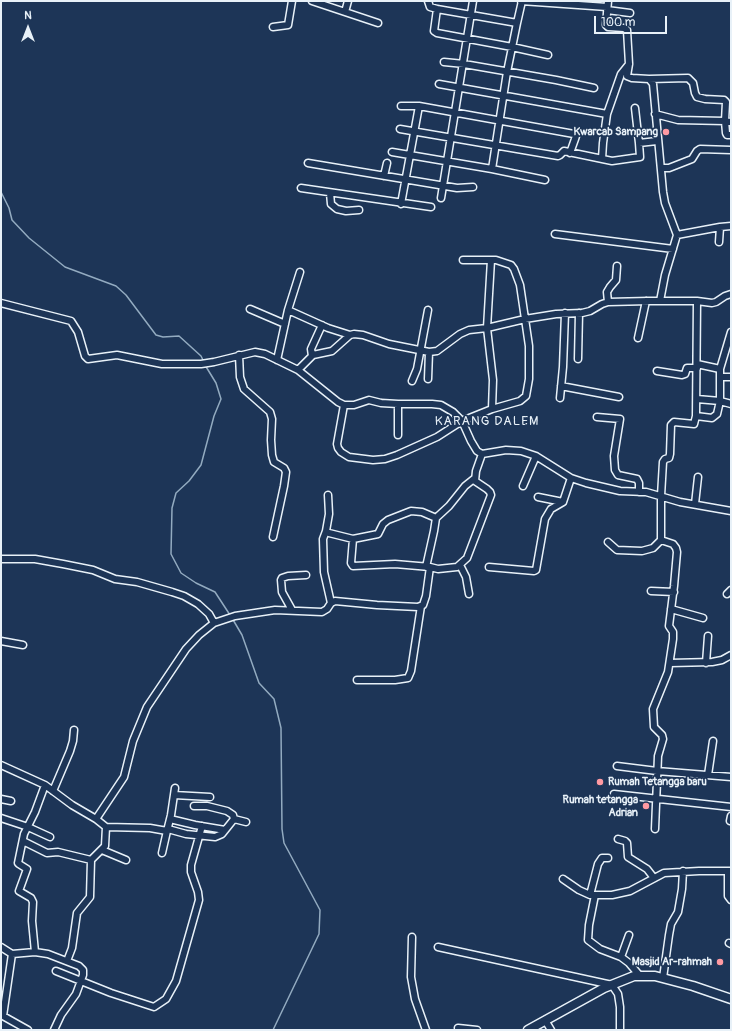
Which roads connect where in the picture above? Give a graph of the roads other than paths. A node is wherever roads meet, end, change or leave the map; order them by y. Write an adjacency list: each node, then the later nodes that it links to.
1 (292, 1): 15 (street)
2 (312, 1): 10 (street)
3 (348, 1): 10 (street)
4 (428, 1): 9 (street)
5 (474, 1): 12 (street)
6 (522, 1): 7 (street); 14 (street)
7 (563, 2): 8 (street)
8 (608, 6): 11 (street); 21 (street)
9 (437, 9): 12 (street); 16 (street)
10 (346, 12): 13 (street)
11 (630, 13)
12 (471, 15): 14 (street); 16 (street)
13 (378, 23)
14 (516, 23): 17 (street)
15 (273, 27)
16 (467, 38): 17 (street); 20 (street)
17 (512, 47): 18 (street); 22 (street)
18 (548, 55)
19 (444, 62): 20 (street)
20 (464, 64): 22 (street); 25 (street)
21 (629, 64): 23 (street); 32 (street)
22 (507, 72): 26 (street); 27 (street)
23 (649, 79): 33 (street); 35 (street)
24 (439, 84): 25 (street)
25 (459, 88): 27 (street); 31 (street)
26 (594, 88)
27 (504, 95): 32 (street); 34 (street)
28 (401, 106): 29 (street)
29 (419, 106): 31 (street); 37 (street)
30 (635, 108): 41 (street)
31 (454, 112): 34 (street); 39 (street)
32 (607, 114): 47 (street)
33 (655, 114): 35 (street); 40 (street)
34 (500, 120): 42 (street); 45 (street)
35 (728, 122): 38 (street)
36 (400, 129): 37 (street)
37 (415, 131): 39 (street); 46 (street)
38 (731, 135)
39 (450, 137): 42 (street); 48 (street)
40 (657, 141): 41 (street); 51 (street)
41 (639, 143): 47 (street)
42 (495, 144): 45 (street); 52 (street)
43 (731, 150): 51 (street)
44 (392, 152): 46 (street)
45 (570, 152): 47 (street)
46 (409, 155): 48 (street); 54 (street)
47 (602, 159)
48 (447, 161): 52 (street); 56 (street)
49 (308, 163): 53 (street)
50 (387, 163): 53 (street)
51 (661, 168): 67 (street)
52 (492, 169): 55 (street)
53 (384, 176): 54 (street)
54 (405, 179): 56 (street); 61 (street)
55 (545, 180)
56 (443, 185): 57 (street); 60 (street)
57 (473, 187)
58 (301, 188): 59 (street)
59 (330, 193): 61 (street); 63 (street)
60 (441, 198)
61 (401, 204): 62 (street)
62 (431, 207)
63 (359, 210)
64 (731, 226): 65 (street)
65 (720, 227): 67 (street); 68 (street)
66 (556, 234): 69 (street)
67 (676, 235): 69 (street)
68 (719, 242)
69 (673, 249): 76 (street)
70 (463, 260): 71 (street)
71 (491, 260): 85 (street); 88 (street)
72 (617, 266): 77 (street)
73 (300, 272): 81 (street)
74 (731, 294): 78 (street)
75 (646, 301): 76 (street); 77 (street); 91 (street)
76 (660, 301): 78 (street)
77 (608, 302): 84 (street)
78 (697, 302): 98 (street)
79 (1, 303): 94 (street)
80 (250, 308): 86 (street)
81 (288, 310): 86 (street); 87 (street)
82 (428, 310): 92 (street)
83 (565, 313): 84 (street); 85 (street); 106 (street)
84 (579, 313): 96 (street)
85 (525, 319): 88 (street); 114 (street)
86 (285, 324): 97 (street)
87 (322, 325): 90 (street); 95 (street)
88 (487, 328): 93 (street); 114 (street)
89 (731, 332): 99 (street)
90 (350, 335): 92 (street); 95 (street)
91 (638, 338)
92 (420, 350): 93 (street); 105 (street)
93 (429, 352): 104 (street)
94 (239, 355): 97 (street); 134 (street)
95 (312, 356): 100 (street)
96 (578, 359)
97 (277, 360): 100 (street)
98 (697, 366): 99 (street); 101 (street); 109 (street)
99 (720, 369): 102 (street)
100 (298, 370): 111 (street)
101 (657, 371)
102 (720, 377): 103 (street); 110 (street)
103 (731, 377)
104 (428, 379)
105 (412, 381)
106 (561, 386): 107 (street); 108 (street)
107 (619, 397)
108 (560, 398)
109 (697, 399): 110 (street); 115 (street)
110 (720, 401): 113 (street); 115 (street)
111 (344, 404): 112 (street); 117 (street)
112 (398, 404): 117 (street); 118 (street)
113 (731, 404)
114 (492, 409): 117 (street)
115 (696, 416): 127 (street)
116 (597, 417): 125 (street)
117 (462, 421): 119 (street)
118 (398, 435)
119 (482, 454): 120 (street); 122 (street)
120 (536, 456): 123 (street); 124 (street)
121 (698, 477): 130 (street)
122 (475, 478): 132 (street); 139 (street)
123 (571, 478): 125 (street); 129 (street)
124 (523, 486)
125 (639, 492): 127 (street)
126 (328, 495): 133 (street)
127 (661, 496): 130 (street); 136 (street)
128 (538, 497): 129 (street)
129 (563, 502): 141 (street)
130 (696, 504): 131 (street)
131 (731, 511)
132 (436, 518): 135 (street); 140 (street)
133 (326, 531): 135 (street); 146 (street)
134 (273, 537)
135 (353, 539): 140 (street)
136 (661, 540): 137 (street); 144 (street)
137 (608, 542)
138 (1, 559): 151 (street)
139 (460, 566): 140 (street); 145 (street)
140 (428, 567): 147 (street)
141 (489, 567)
142 (306, 575): 149 (street)
143 (651, 591): 144 (street)
144 (674, 592): 148 (street)
145 (469, 594)
146 (330, 603): 147 (street); 149 (street)
147 (421, 606): 158 (street)
148 (672, 609): 150 (street); 156 (street)
149 (292, 610): 151 (street)
150 (703, 618)
151 (214, 623): 178 (street)
152 (708, 636): 157 (street)
153 (1, 641): 154 (street)
154 (23, 645)
155 (731, 655): 157 (street)
156 (670, 663): 157 (street); 163 (street)
157 (706, 663)
158 (357, 680)
159 (74, 730): 168 (street)
160 (713, 741): 164 (street)
161 (1, 765): 166 (street)
162 (618, 766): 163 (street)
163 (657, 771): 164 (street); 172 (street)
164 (708, 775): 165 (street)
165 (731, 777)
166 (45, 785): 168 (street); 182 (street)
167 (175, 788): 170 (street)
168 (53, 791): 178 (street)
169 (614, 794): 172 (street)
170 (174, 795): 171 (street); 179 (street)
171 (210, 797)
172 (657, 798): 176 (street); 185 (street)
173 (1, 799): 174 (street)
174 (11, 801)
175 (194, 806): 180 (street)
176 (731, 807)
177 (1, 818): 182 (street)
178 (96, 819): 184 (street)
179 (170, 819): 183 (street); 186 (street)
180 (234, 819): 181 (street); 187 (street)
181 (246, 822)
182 (28, 826): 189 (street); 191 (street)
183 (202, 826): 187 (street); 188 (street)
184 (106, 827): 186 (street); 192 (street)
185 (655, 829)
186 (168, 830): 188 (street); 193 (street)
187 (225, 830): 188 (street)
188 (199, 836): 214 (street)
189 (50, 837)
190 (618, 839): 199 (street)
191 (23, 841): 195 (street); 207 (street)
192 (102, 850): 195 (street); 196 (street)
193 (162, 853)
194 (608, 858): 201 (street)
195 (91, 860): 210 (street)
196 (126, 860)
197 (683, 871): 198 (street); 199 (street); 213 (street)
198 (729, 871): 202 (street)
199 (654, 878): 201 (street)
200 (563, 879): 201 (street)
201 (593, 895): 209 (street)
202 (731, 900)
203 (629, 936): 209 (street)
204 (412, 937): 223 (street)
205 (1, 947): 208 (street)
206 (438, 947): 215 (street)
207 (35, 952): 208 (street); 210 (street)
208 (12, 954): 217 (street)
209 (621, 957): 212 (street)
210 (67, 961): 214 (street)
211 (56, 971): 214 (street)
212 (640, 976): 213 (main road); 215 (main road)
213 (663, 978): 216 (main road)
214 (82, 980): 222 (street)
215 (612, 985): 218 (main road); 227 (street)
216 (731, 999)
217 (2, 1016): 219 (street); 221 (street)
218 (545, 1020): 225 (main road); 226 (street)
219 (1, 1024)
220 (458, 1028): 224 (street)
221 (24, 1029)
222 (54, 1030)
223 (426, 1030)
224 (477, 1030)
225 (528, 1030)
226 (551, 1030)
227 (620, 1030)

